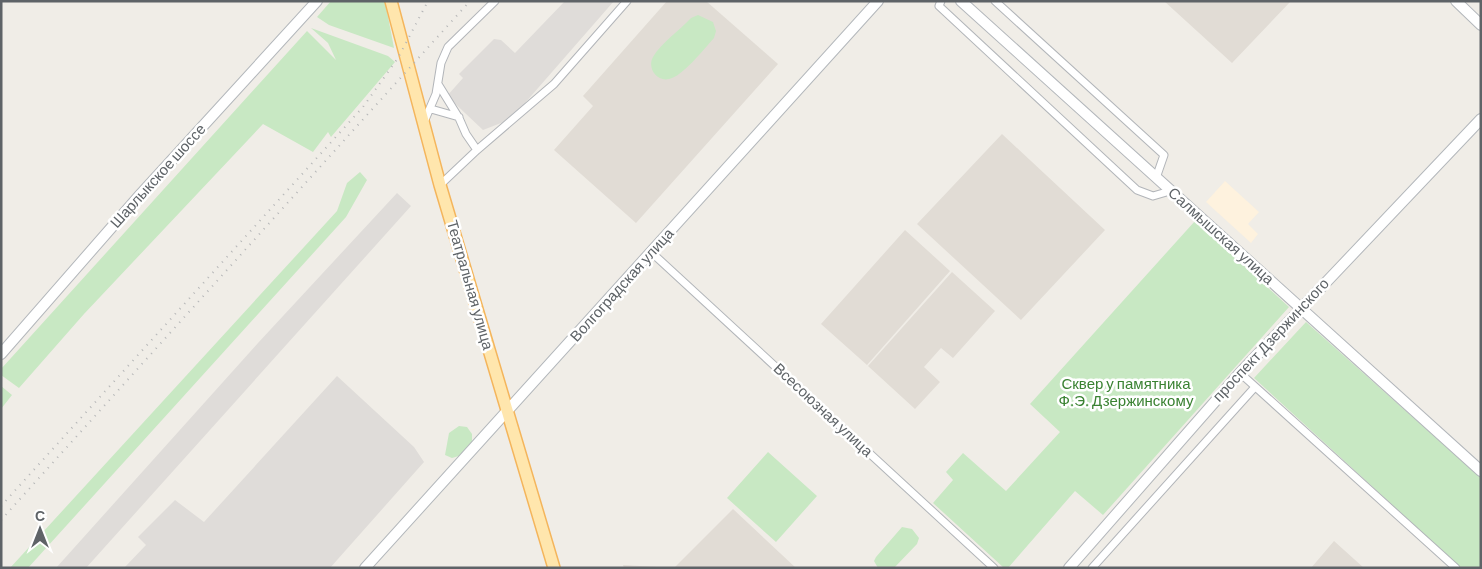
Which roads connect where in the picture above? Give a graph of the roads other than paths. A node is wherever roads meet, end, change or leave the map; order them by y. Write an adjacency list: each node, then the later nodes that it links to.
1 (317, 1): 22 (main road, Шарлыкское шоссе)
2 (391, 1): 15 (main road, Театральная улица)
3 (495, 1): 11 (street)
4 (627, 1): 16 (street)
5 (878, 1): 20 (main road, Волгоградская улица)
6 (941, 1): 19 (street)
7 (960, 1): 17 (main road, Салмышская улица)
8 (995, 1): 17 (street)
9 (1456, 1): 10 (main road)
10 (1481, 25)
11 (438, 84): 12 (street); 13 (street)
12 (431, 108): 13 (street); 15 (street)
13 (459, 118): 16 (street)
14 (1481, 119): 21 (main road, проспект Дзержинского)
15 (424, 123): 18 (main road, Театральная улица)
16 (477, 150): 18 (street)
17 (1156, 178): 19 (main road, Салмышская улица)
18 (440, 185): 25 (main road, Театральная улица)
19 (1170, 191): 21 (main road, Салмышская улица)
20 (651, 252): 25 (main road, Волгоградская улица); 29 (street, Всесоюзная улица)
21 (1300, 308): 23 (main road, проспект Дзержинского); 26 (main road, Салмышская улица)
22 (1, 354)
23 (1240, 373): 24 (street); 30 (main road, проспект Дзержинского)
24 (1255, 387): 31 (street); 32 (street)
25 (508, 412): 27 (main road, Волгоградская улица); 28 (main road, Театральная улица)
26 (1481, 471)
27 (364, 568)
28 (554, 568)
29 (994, 568)
30 (1069, 568)
31 (1092, 568)
32 (1456, 568)

